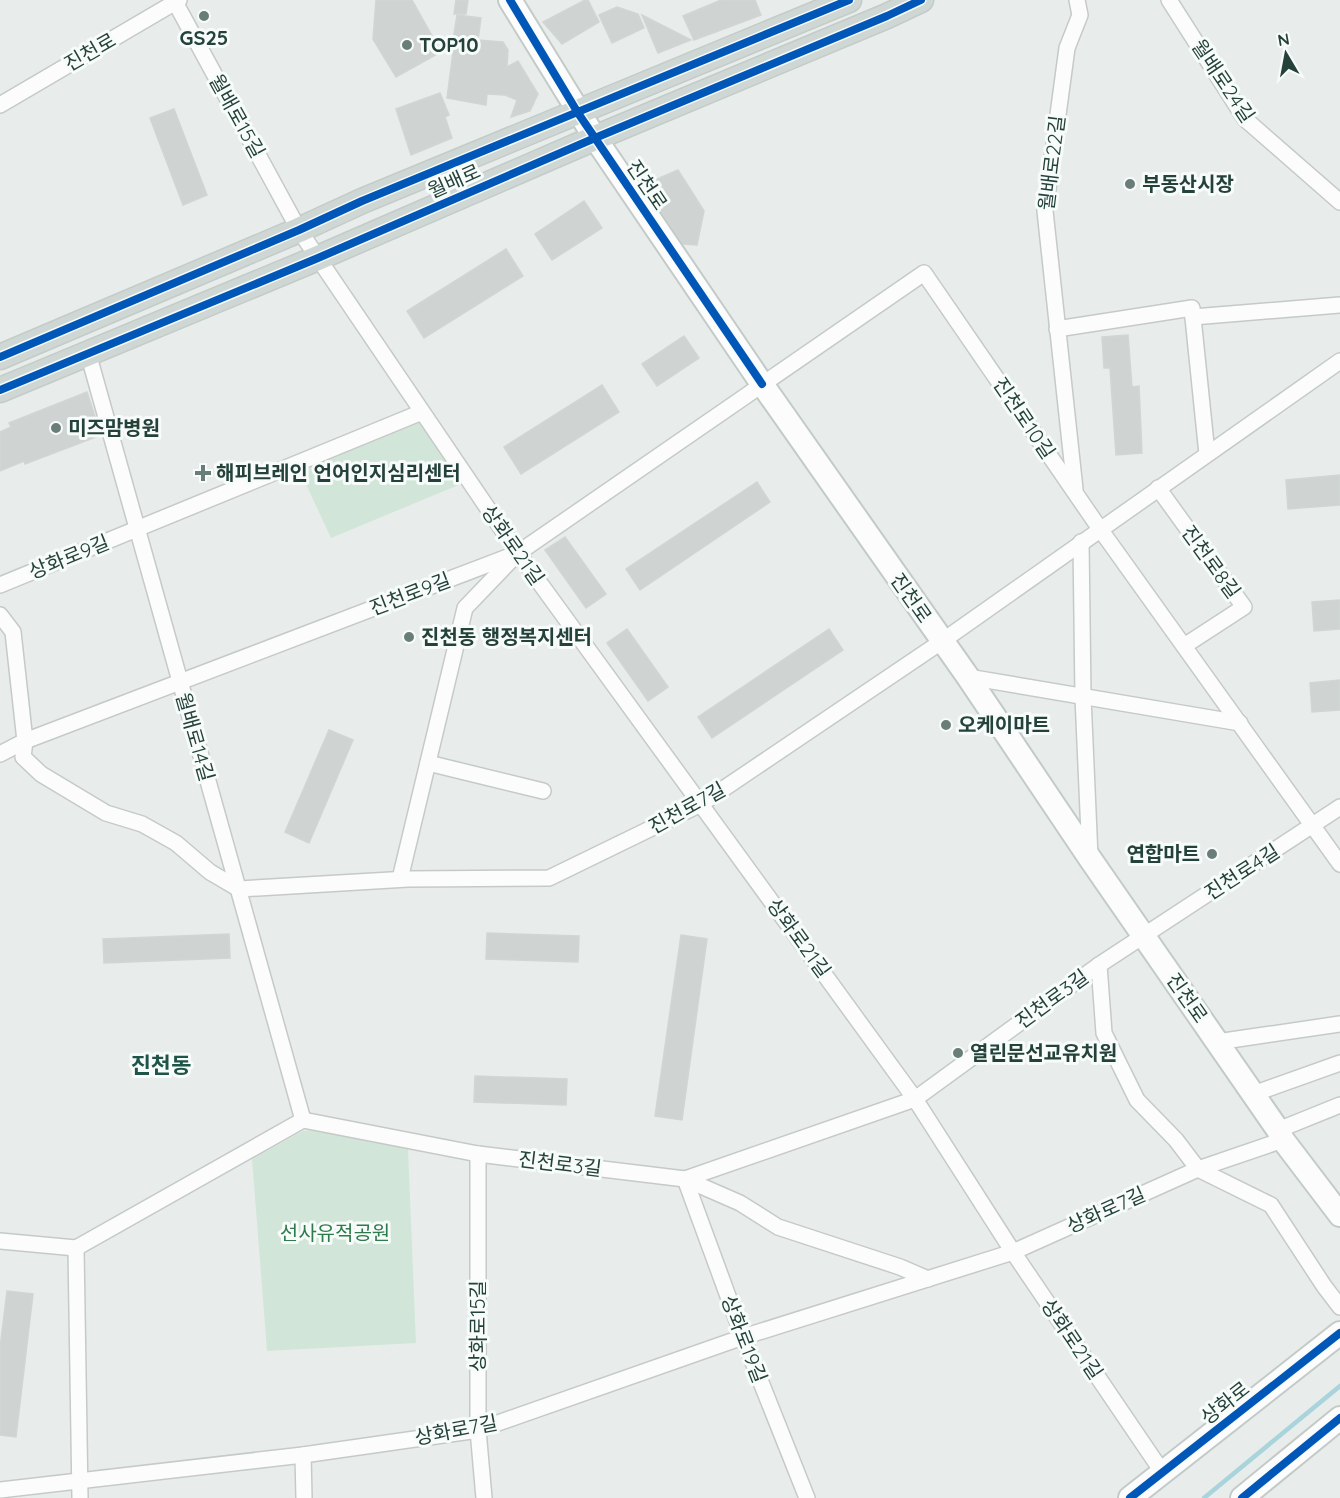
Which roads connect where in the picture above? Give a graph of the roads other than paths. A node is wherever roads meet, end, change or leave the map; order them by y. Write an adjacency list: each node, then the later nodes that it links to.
1 (510, 0): 8 (main road, 진천로)
2 (849, 0): 8 (main road, 월배로)
3 (921, 0): 9 (main road, 월배로)
4 (1077, 0): 15 (street, 월배로22길)
5 (1169, 0): 10 (street, 월배로24길)
6 (177, 1): 7 (street, 진천로); 11 (street, 월배로15길)
7 (0, 105)
8 (578, 112): 9 (main road, 진천로); 11 (main road, 월배로)
9 (595, 138): 12 (main road, 월배로); 19 (main road, 진천로)
10 (1340, 202)
11 (299, 230): 12 (street, 상화로21길); 17 (main road, 월배로)
12 (318, 258): 16 (main road, 월배로); 21 (street, 상화로21길)
13 (1340, 305): 14 (street)
14 (1193, 313): 15 (street); 22 (street)
15 (1058, 329): 24 (street, 월배로22길)
16 (88, 353): 20 (main road, 월배로); 25 (street, 월배로14길)
17 (0, 357)
18 (1340, 361): 22 (street)
19 (762, 384): 24 (street, 진천로10길); 28 (street, 진천로9길); 31 (main road, 진천로)
20 (0, 390)
21 (422, 412): 25 (street); 28 (street, 상화로21길)
22 (1207, 454): 23 (street)
23 (1158, 488): 26 (street); 32 (street, 진천로8길)
24 (1075, 492): 26 (street, 진천로10길)
25 (139, 529): 29 (street, 상화로9길); 34 (street, 월배로14길)
26 (1100, 529): 27 (street); 32 (street, 진천로10길)
27 (1081, 542): 31 (street); 35 (street)
28 (518, 553): 34 (street, 진천로9길); 39 (street); 41 (street, 상화로21길)
29 (0, 585)
30 (0, 615): 37 (street)
31 (941, 642): 33 (main road, 진천로); 41 (street, 진천로7길)
32 (1184, 646): 36 (street, 진천로10길)
33 (968, 678): 35 (street); 44 (main road, 진천로)
34 (179, 683): 37 (street, 진천로9길); 47 (street, 월배로14길)
35 (1083, 698): 36 (street); 44 (street)
36 (1240, 723): 43 (street, 진천로10길)
37 (25, 741): 38 (street, 진천로9길); 47 (street)
38 (2, 751)
39 (428, 763): 40 (street); 46 (street)
40 (543, 791)
41 (701, 804): 46 (street, 진천로7길); 54 (street, 상화로21길)
42 (1340, 807): 43 (street, 진천로4길)
43 (1314, 826): 45 (street, 진천로10길); 48 (street, 진천로4길)
44 (1090, 860): 48 (main road, 진천로)
45 (1340, 864)
46 (400, 879): 47 (street, 진천로7길)
47 (239, 889): 56 (street, 월배로14길)
48 (1144, 936): 49 (street, 진천로3길); 51 (main road, 진천로)
49 (1099, 965): 54 (street, 진천로3길); 59 (street, 진천로3길)
50 (1340, 1024): 51 (street, 진천로)
51 (1217, 1042): 53 (main road, 진천로)
52 (1340, 1063): 53 (street)
53 (1253, 1094): 57 (main road, 진천로)
54 (915, 1098): 60 (street, 진천로3길); 64 (street, 상화로21길)
55 (1340, 1105): 57 (street)
56 (303, 1120): 58 (street, 진천로3길); 63 (street)
57 (1281, 1135): 59 (street, 상화로7길); 61 (main road, 진천로)
58 (478, 1154): 60 (street, 진천로3길); 72 (street, 상화로15길)
59 (1198, 1169): 64 (street, 상화로7길); 66 (street)
60 (685, 1179): 65 (street); 68 (street, 상화로19길)
61 (1340, 1215)
62 (0, 1241): 63 (street)
63 (76, 1248): 75 (street)
64 (1013, 1252): 65 (street, 상화로7길); 74 (street, 상화로21길)
65 (928, 1279): 68 (street, 상화로7길)
66 (1340, 1307)
67 (1340, 1333): 70 (main road, 상화로)
68 (743, 1337): 72 (street, 상화로7길); 80 (street, 상화로19길)
69 (1340, 1342): 70 (main road)
70 (1311, 1357): 74 (main road, 상화로)
71 (1340, 1418): 82 (main road)
72 (478, 1430): 73 (street, 상화로7길); 79 (street, 상화로15길)
73 (303, 1455): 75 (street, 상화로7길); 78 (street)
74 (1163, 1473): 81 (main road, 상화로)
75 (80, 1481): 76 (street, 상화로7길); 77 (street)
76 (0, 1490)
77 (80, 1498)
78 (304, 1498)
79 (484, 1498)
80 (807, 1498)
81 (1130, 1498)
82 (1242, 1498)

